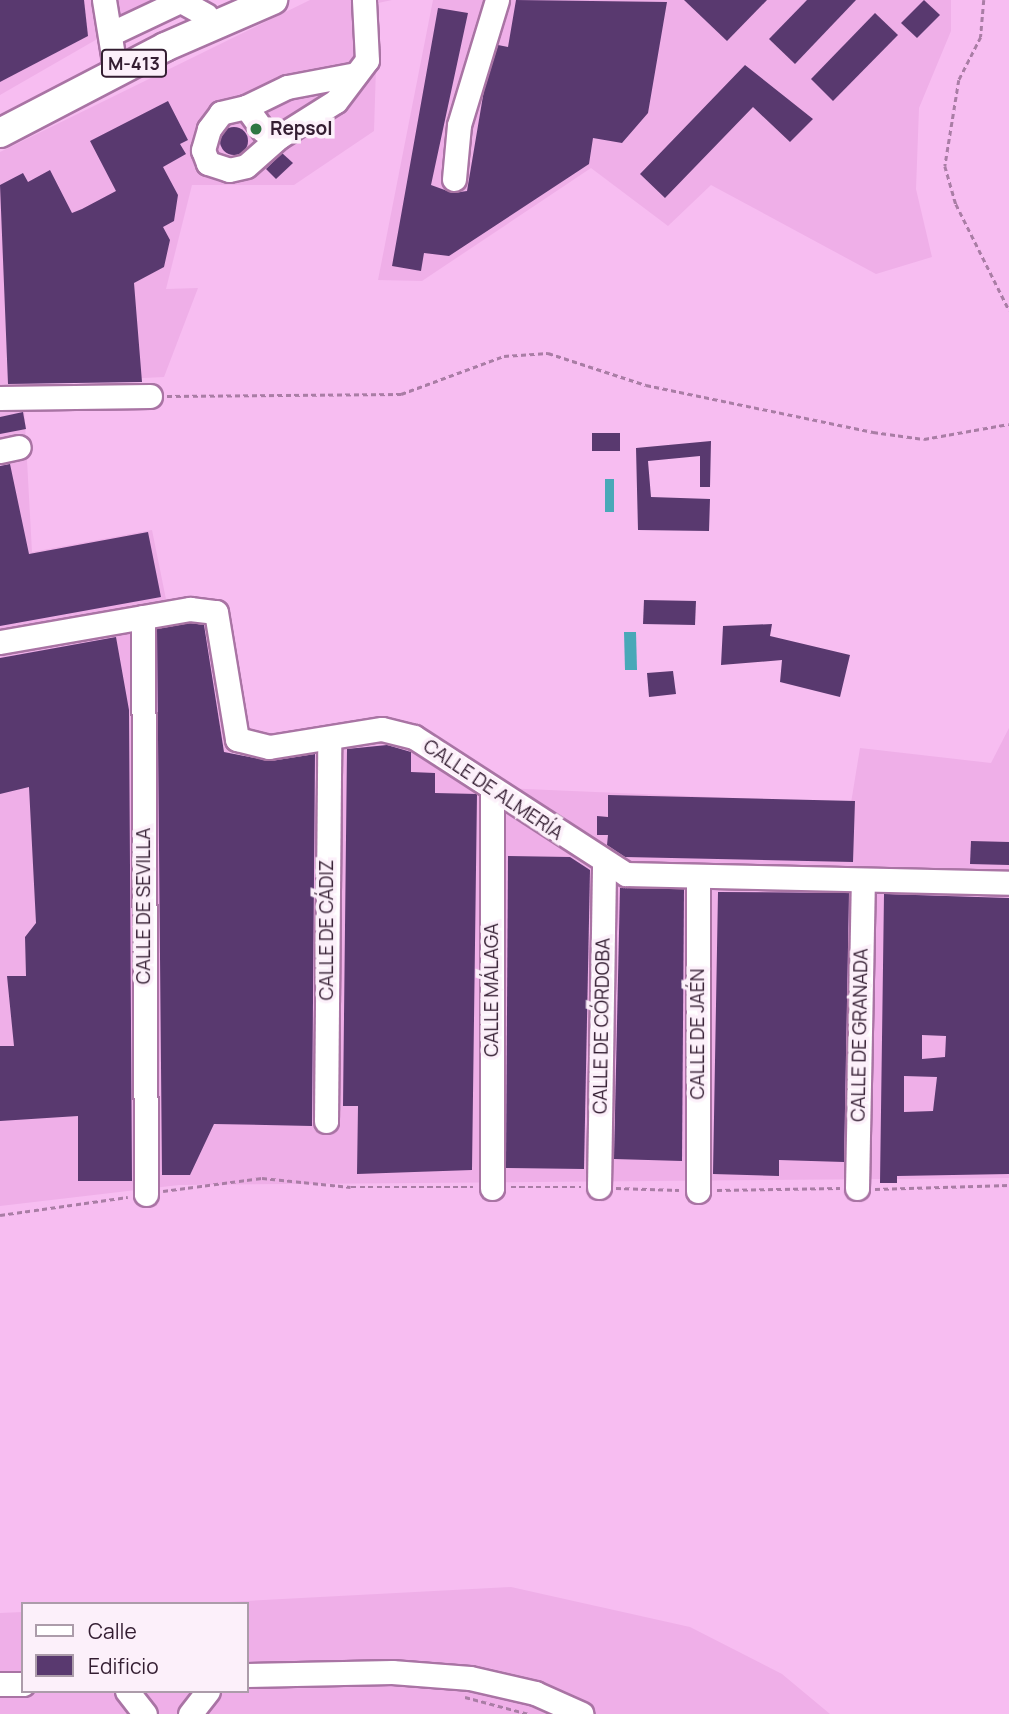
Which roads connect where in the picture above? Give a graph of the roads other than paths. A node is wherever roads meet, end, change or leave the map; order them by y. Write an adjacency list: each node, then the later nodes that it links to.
1 (104, 0): 7 (street)
2 (272, 0): 12 (main road, M-413); 14 (street)
3 (365, 0): 9 (street)
4 (497, 0): 15 (street)
5 (179, 1): 6 (street); 7 (street)
6 (217, 7): 8 (main road, M-413)
7 (110, 34): 8 (street)
8 (114, 62): 11 (main road, M-413)
9 (356, 74): 10 (street); 13 (street)
10 (247, 107): 13 (street); 13 (street)
11 (0, 120)
12 (0, 133)
13 (279, 137)
14 (0, 146)
15 (454, 179)
16 (150, 396): 17 (street)
17 (0, 397)
18 (143, 617): 19 (street, CALLE DE ALMERÍA); 20 (street, CALLE DE ALMERÍA); 31 (street, CALLE DE SEVILLA)
19 (0, 642)
20 (329, 740): 21 (street, CALLE DE ALMERÍA); 26 (street, CALLE DE CÁDIZ)
21 (492, 792): 22 (street, CALLE DE ALMERÍA); 28 (street, CALLE MÁLAGA)
22 (604, 865): 23 (street, CALLE DE ALMERÍA); 27 (street, CALLE DE CÓRDOBA)
23 (698, 878): 24 (street, CALLE DE ALMERÍA); 30 (street, CALLE DE JAÉN)
24 (863, 882): 25 (street, CALLE DE ALMERÍA); 29 (street, CALLE DE GRANADA)
25 (1009, 883)
26 (326, 1121)
27 (599, 1187)
28 (492, 1188)
29 (857, 1188)
30 (698, 1191)
31 (146, 1195)
32 (248, 1675): 39 (street)
33 (0, 1684): 34 (street)
34 (21, 1684)
35 (129, 1693): 37 (street)
36 (206, 1693): 38 (street)
37 (145, 1714)
38 (190, 1714)
39 (582, 1714)

